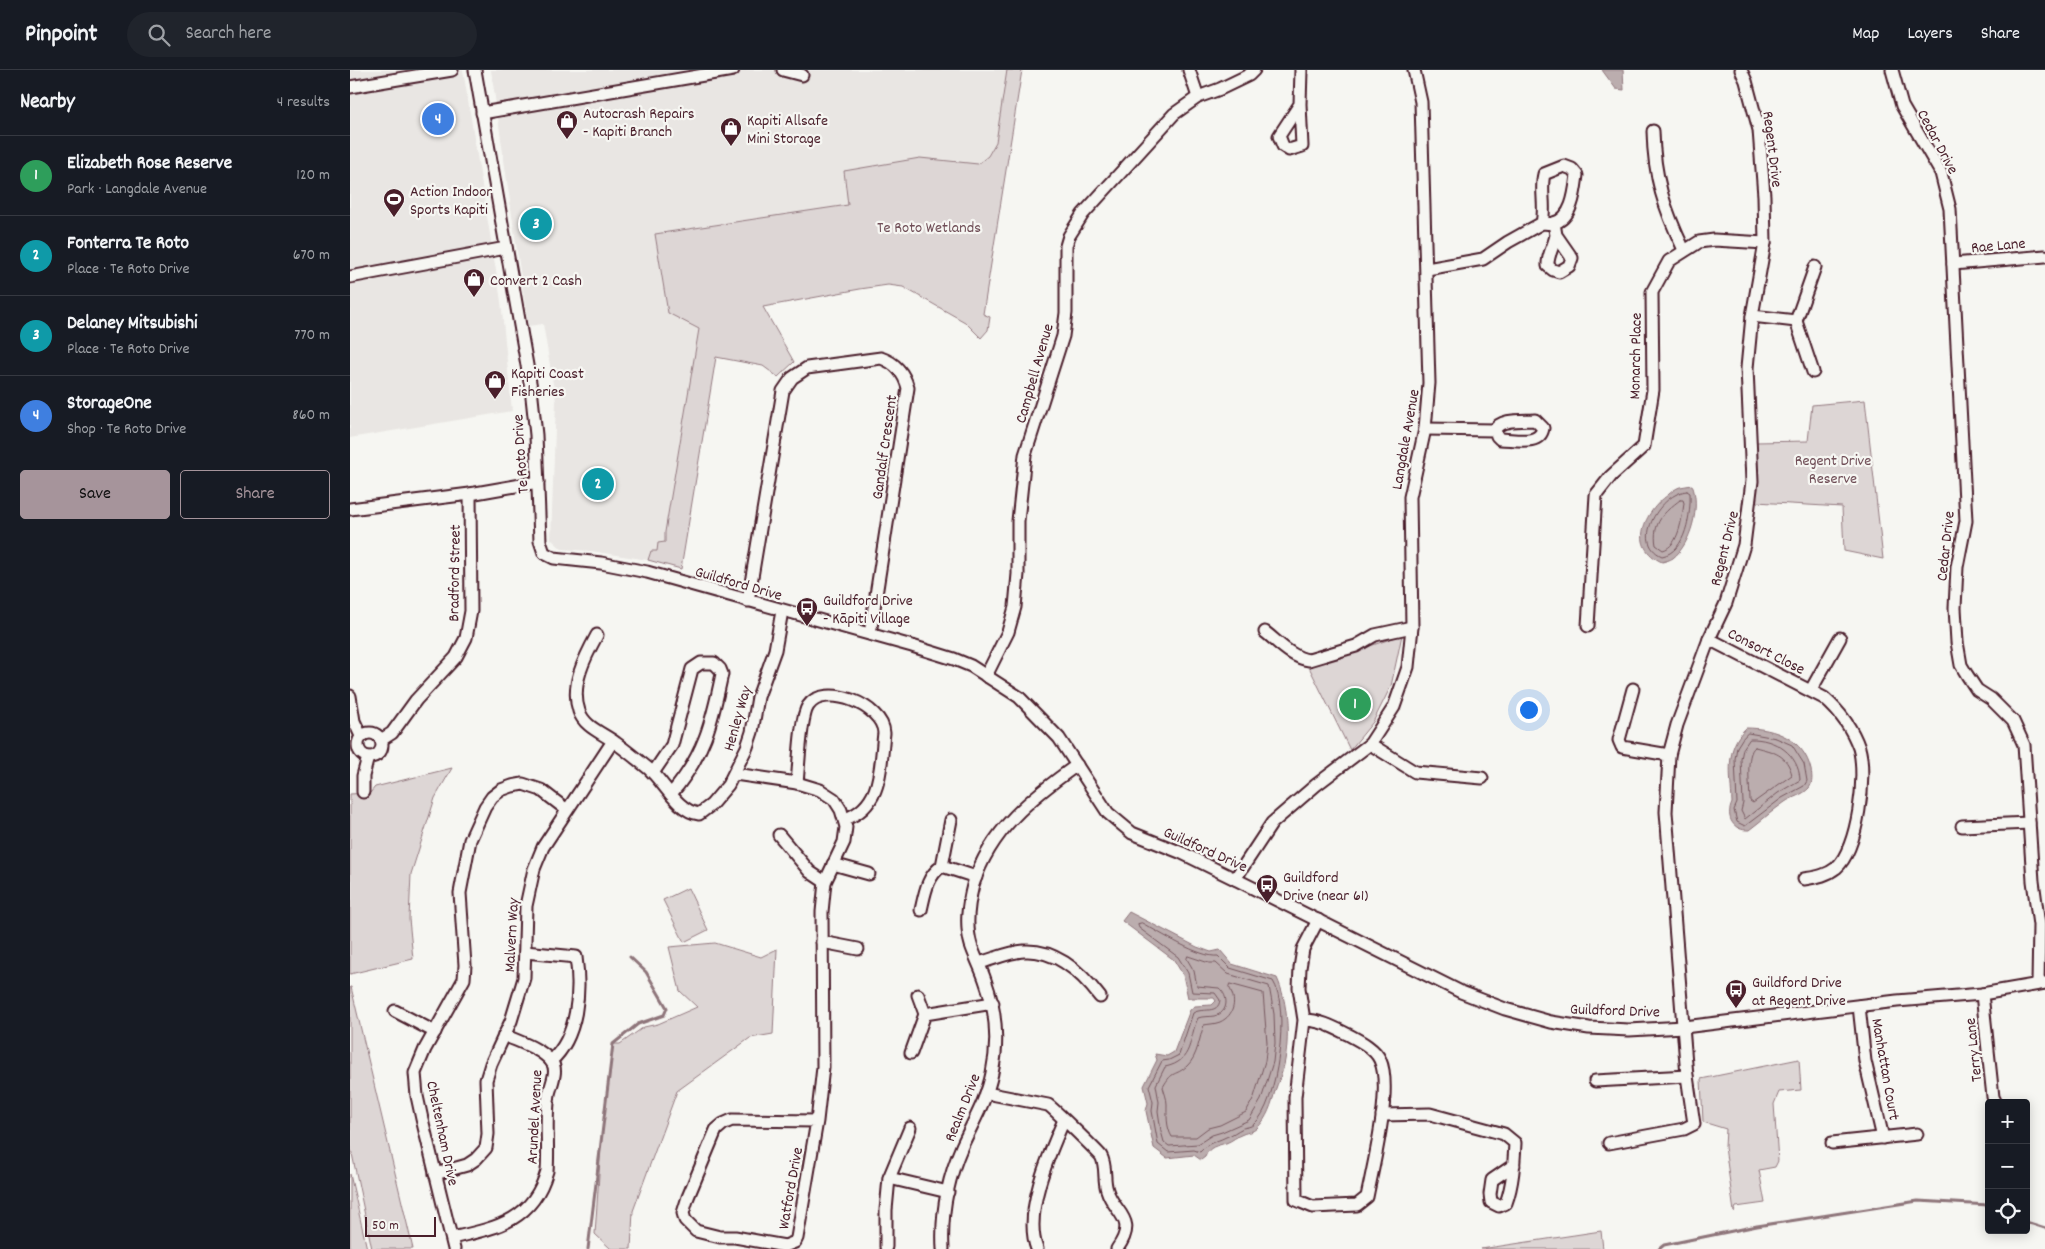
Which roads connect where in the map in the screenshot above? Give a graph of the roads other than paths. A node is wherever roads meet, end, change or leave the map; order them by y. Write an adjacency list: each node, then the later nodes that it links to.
1 (452, 70): 12 (street)
2 (475, 70): 15 (street, Te Roto Drive)
3 (733, 70): 15 (street)
4 (783, 70): 11 (street)
5 (1189, 70): 13 (street)
6 (1254, 70): 13 (street, Campbell Avenue)
7 (1301, 70): 14 (street)
8 (1414, 70): 26 (street, Langdale Avenue)
9 (1741, 70): 20 (street, Regent Drive)
10 (1892, 70): 24 (street, Cedar Drive)
11 (802, 75)
12 (350, 87)
13 (1198, 97): 46 (street, Campbell Avenue)
14 (1300, 104)
15 (482, 113): 21 (street, Te Roto Drive)
16 (1654, 131): 22 (street)
17 (1542, 223): 18 (street); 18 (street); 26 (street)
18 (1554, 223): 19 (street)
19 (1556, 236)
20 (1765, 243): 22 (street, Monarch Place); 28 (street, Regent Drive)
21 (506, 248): 27 (street); 33 (street, Te Roto Drive)
22 (1684, 250): 39 (street, Monarch Place)
23 (2045, 256): 24 (street, Rae Lane)
24 (1953, 264): 66 (street, Cedar Drive)
25 (1815, 267): 29 (street)
26 (1427, 269): 31 (street, Langdale Avenue)
27 (350, 277)
28 (1752, 316): 29 (street); 45 (street, Regent Drive)
29 (1796, 321): 30 (street)
30 (1813, 372)
31 (1425, 429): 32 (street); 40 (street, Langdale Avenue)
32 (1494, 430)
33 (538, 482): 34 (street); 36 (street, Te Roto Drive)
34 (470, 494): 35 (street); 51 (street, Bradford Street)
35 (350, 508)
36 (540, 541): 37 (street, Guildford Drive)
37 (748, 602): 38 (street, Guildford Drive); 43 (street, Gandalf Crescent)
38 (782, 612): 43 (street, Guildford Drive); 58 (street, Henley Way)
39 (1588, 626)
40 (1412, 627): 41 (street); 53 (street, Langdale Avenue)
41 (1265, 632)
42 (596, 634): 52 (street)
43 (870, 634): 46 (street, Guildford Drive)
44 (1840, 638): 48 (street, Consort Close)
45 (1709, 639): 48 (street, Consort Close); 54 (street, Regent Drive)
46 (986, 676): 56 (street, Guildford Drive)
47 (1633, 689): 54 (street)
48 (1811, 690): 74 (street, Consort Close)
49 (350, 696): 50 (street)
50 (361, 736): 51 (street); 55 (street)
51 (382, 740): 55 (street, Bradford Street)
52 (613, 741): 57 (street); 63 (street, Malvern Way)
53 (1370, 744): 59 (street); 73 (street, Langdale Avenue)
54 (1669, 755): 91 (street, Regent Drive)
55 (368, 757): 61 (street, Bradford Street)
56 (1077, 765): 72 (street, Realm Drive); 73 (street, Guildford Drive)
57 (653, 773): 62 (street); 62 (street)
58 (735, 774): 60 (street); 62 (street, Henley Way)
59 (1482, 778)
60 (797, 783): 64 (street); 64 (street)
61 (363, 792)
62 (671, 794)
63 (567, 810): 80 (street, Malvern Way); 92 (street, Cheltenham Drive)
64 (845, 819): 69 (street, Watford Drive)
65 (951, 820): 70 (street)
66 (2029, 824): 67 (street); 82 (street, Cedar Drive)
67 (1962, 826)
68 (779, 835): 75 (street)
69 (833, 864): 71 (street); 75 (street, Watford Drive)
70 (942, 866): 72 (street); 76 (street)
71 (869, 874)
72 (976, 877): 81 (street, Realm Drive)
73 (1235, 879): 77 (street, Guildford Drive)
74 (1804, 879)
75 (825, 882): 78 (street, Watford Drive)
76 (921, 910)
77 (1318, 920): 90 (street); 91 (street, Guildford Drive)
78 (822, 942): 79 (street); 102 (street, Watford Drive)
79 (858, 949)
80 (525, 952): 93 (street, Malvern Way); 95 (street, Arundel Avenue)
81 (979, 963): 85 (street); 86 (street, Realm Drive)
82 (2041, 983): 83 (street, Guildford Drive)
83 (1982, 994): 87 (street, Guildford Drive); 99 (street, Terry Lane)
84 (918, 995): 89 (street)
85 (1100, 997)
86 (993, 1003): 89 (street); 98 (street, Realm Drive)
87 (1860, 1006): 91 (street, Guildford Drive); 105 (street, Manhattan Court)
88 (395, 1011): 92 (street)
89 (925, 1014): 94 (street)
90 (1304, 1020): 100 (street); 100 (street)
91 (1684, 1027): 96 (street, Regent Drive)
92 (435, 1032): 109 (street, Cheltenham Drive)
93 (504, 1035): 95 (street, Arundel Avenue); 109 (street, Malvern Way)
94 (911, 1053)
95 (551, 1061): 112 (street, Arundel Avenue)
96 (1686, 1076): 97 (street); 106 (street, Regent Drive)
97 (1594, 1080)
98 (986, 1093): 101 (street); 111 (street, Realm Drive)
99 (1994, 1099)
100 (1382, 1115): 108 (street)
101 (1064, 1120): 115 (street); 116 (street)
102 (817, 1121): 102 (street, Watford Drive)
103 (910, 1128): 110 (street)
104 (1917, 1134): 105 (street, Manhattan Court)
105 (1883, 1138): 107 (street, Manhattan Court)
106 (1609, 1143)
107 (1832, 1143)
108 (1514, 1165)
109 (435, 1174): 112 (street, Cheltenham Drive)
110 (890, 1178): 111 (street); 113 (street)
111 (948, 1192): 114 (street, Realm Drive)
112 (453, 1244)
113 (886, 1247)
114 (942, 1249)
115 (1037, 1249)
116 (1117, 1249)

